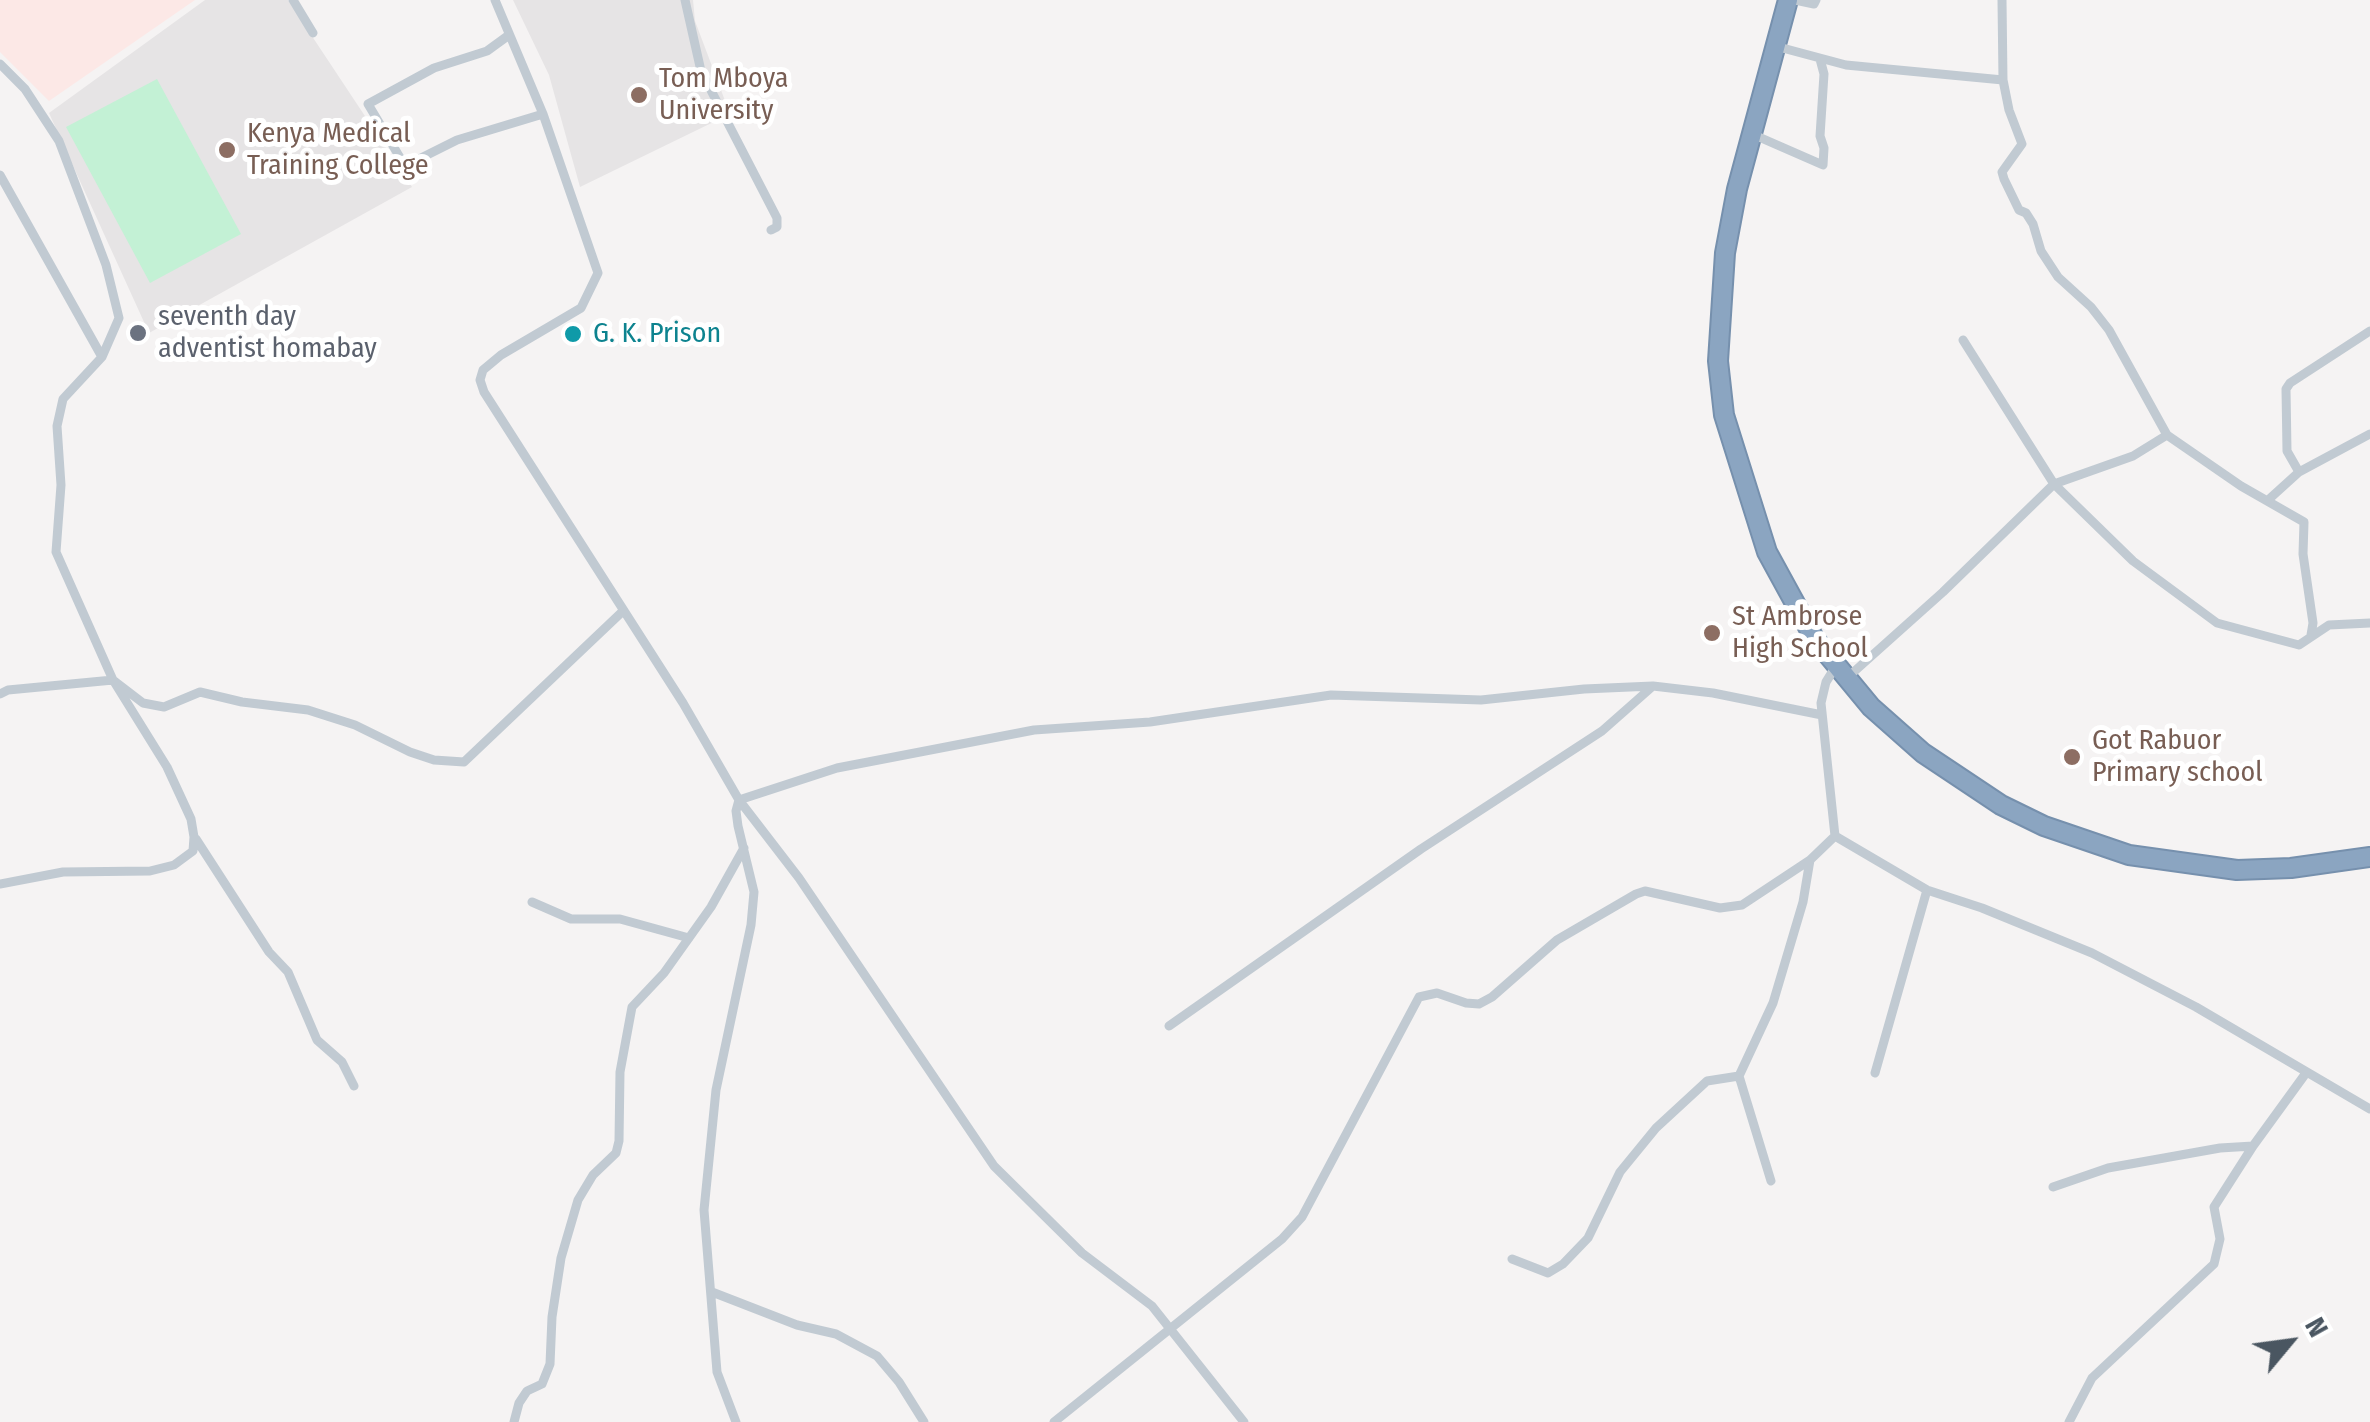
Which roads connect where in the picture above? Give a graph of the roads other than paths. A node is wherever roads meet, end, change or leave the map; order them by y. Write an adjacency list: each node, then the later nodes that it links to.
1 (293, 0): 7 (street)
2 (494, 0): 8 (street)
3 (685, 0): 16 (street)
4 (1792, 0): 5 (street); 9 (highway)
5 (1816, 0)
6 (2002, 0): 12 (street)
7 (312, 33)
8 (509, 34): 13 (street); 13 (street)
9 (1774, 45): 10 (street); 14 (highway)
10 (1820, 59): 12 (street); 14 (street)
11 (0, 64): 19 (street)
12 (2003, 80): 21 (street)
13 (543, 114): 25 (street)
14 (1752, 134): 28 (highway)
15 (0, 175): 19 (street)
16 (771, 230)
17 (2370, 331): 22 (street)
18 (1963, 340): 23 (street)
19 (102, 357): 29 (street)
20 (2370, 434): 22 (street)
21 (2167, 435): 23 (street); 24 (street)
22 (2299, 472): 24 (street)
23 (2054, 484): 27 (street); 28 (street)
24 (2267, 501): 27 (street)
25 (623, 611): 29 (street); 33 (street)
26 (2370, 623): 27 (street)
27 (2311, 636)
28 (1841, 673): 32 (street); 37 (highway)
29 (113, 680): 31 (street); 35 (street)
30 (1653, 686): 32 (street); 33 (street); 43 (street)
31 (0, 694)
32 (1822, 715): 34 (street)
33 (739, 800): 36 (street); 54 (street)
34 (1835, 836): 38 (street); 40 (street)
35 (194, 837): 39 (street); 47 (street)
36 (744, 848): 42 (street); 53 (street)
37 (2370, 857)
38 (1810, 860): 46 (street); 54 (street)
39 (0, 884)
40 (1927, 890): 44 (street); 45 (street)
41 (532, 902): 42 (street)
42 (689, 938): 55 (street)
43 (1170, 1026)
44 (1875, 1073)
45 (2306, 1073): 48 (street); 49 (street)
46 (1739, 1076): 50 (street); 52 (street)
47 (354, 1086)
48 (2370, 1109)
49 (2252, 1146): 51 (street); 60 (street)
50 (1771, 1181)
51 (2053, 1187)
52 (1512, 1259)
53 (712, 1292): 56 (street); 57 (street)
54 (1169, 1330): 58 (street); 59 (street)
55 (514, 1422)
56 (736, 1422)
57 (924, 1422)
58 (1054, 1422)
59 (1244, 1422)
60 (2069, 1422)

